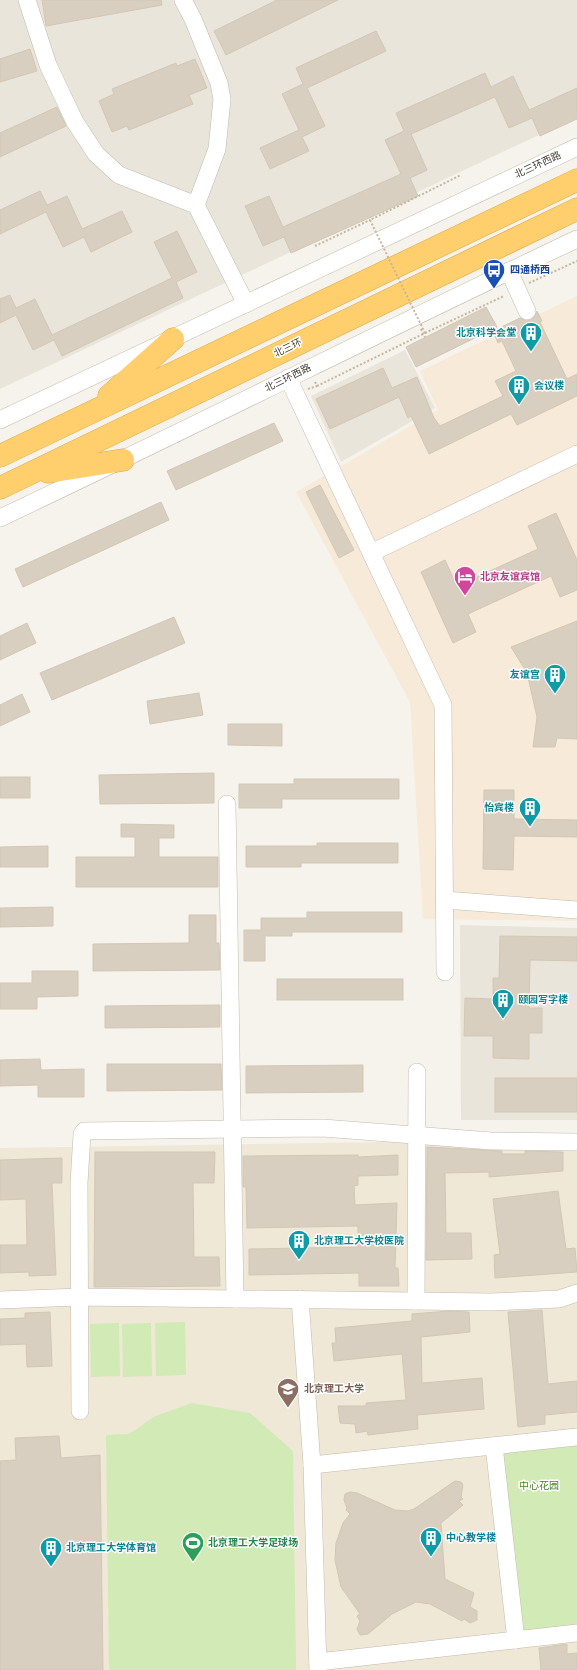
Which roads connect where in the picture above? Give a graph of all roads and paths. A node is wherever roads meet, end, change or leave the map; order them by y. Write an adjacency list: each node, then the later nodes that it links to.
1 (27, 0): 6 (street)
2 (183, 0): 6 (street)
3 (577, 146): 12 (street, 北三环西路)
4 (461, 175): 8 (path, bridge)
5 (577, 180): 19 (highway)
6 (196, 205): 12 (street)
7 (577, 209): 24 (highway, 北三环)
8 (370, 220): 10 (path); 15 (path, bridge)
9 (577, 239): 11 (street, 北三环西路)
10 (315, 246)
11 (509, 271): 14 (street); 17 (street, 北三环西路)
12 (246, 304): 16 (street, 北三环西路)
13 (474, 309): 15 (path)
14 (528, 311)
15 (425, 334): 18 (path, bridge)
16 (173, 339): 19 (highway); 20 (street, 北三环西路)
17 (288, 378): 23 (street, 北三环西路); 27 (street)
18 (316, 386)
19 (90, 412): 22 (highway)
20 (0, 420)
21 (577, 454): 27 (street)
22 (0, 456)
23 (123, 460): 24 (highway); 26 (street, 北三环西路)
24 (24, 476): 25 (highway, 北三环)
25 (0, 488)
26 (0, 518)
27 (371, 553): 29 (street)
28 (227, 804): 33 (street)
29 (445, 900): 30 (street); 31 (street)
30 (577, 910)
31 (445, 972)
32 (417, 1072): 34 (street)
33 (231, 1130): 34 (street); 37 (street); 38 (street)
34 (416, 1135): 35 (street); 41 (street)
35 (577, 1142)
36 (577, 1293): 41 (street)
37 (80, 1297): 38 (street); 40 (street); 42 (street)
38 (235, 1299): 39 (street)
39 (300, 1299): 41 (street); 45 (street)
40 (0, 1300)
41 (416, 1301)
42 (80, 1411)
43 (577, 1437): 44 (street)
44 (494, 1446): 45 (street); 47 (street)
45 (312, 1466): 48 (street)
46 (577, 1633): 47 (street)
47 (516, 1640): 48 (street)
48 (318, 1666)

